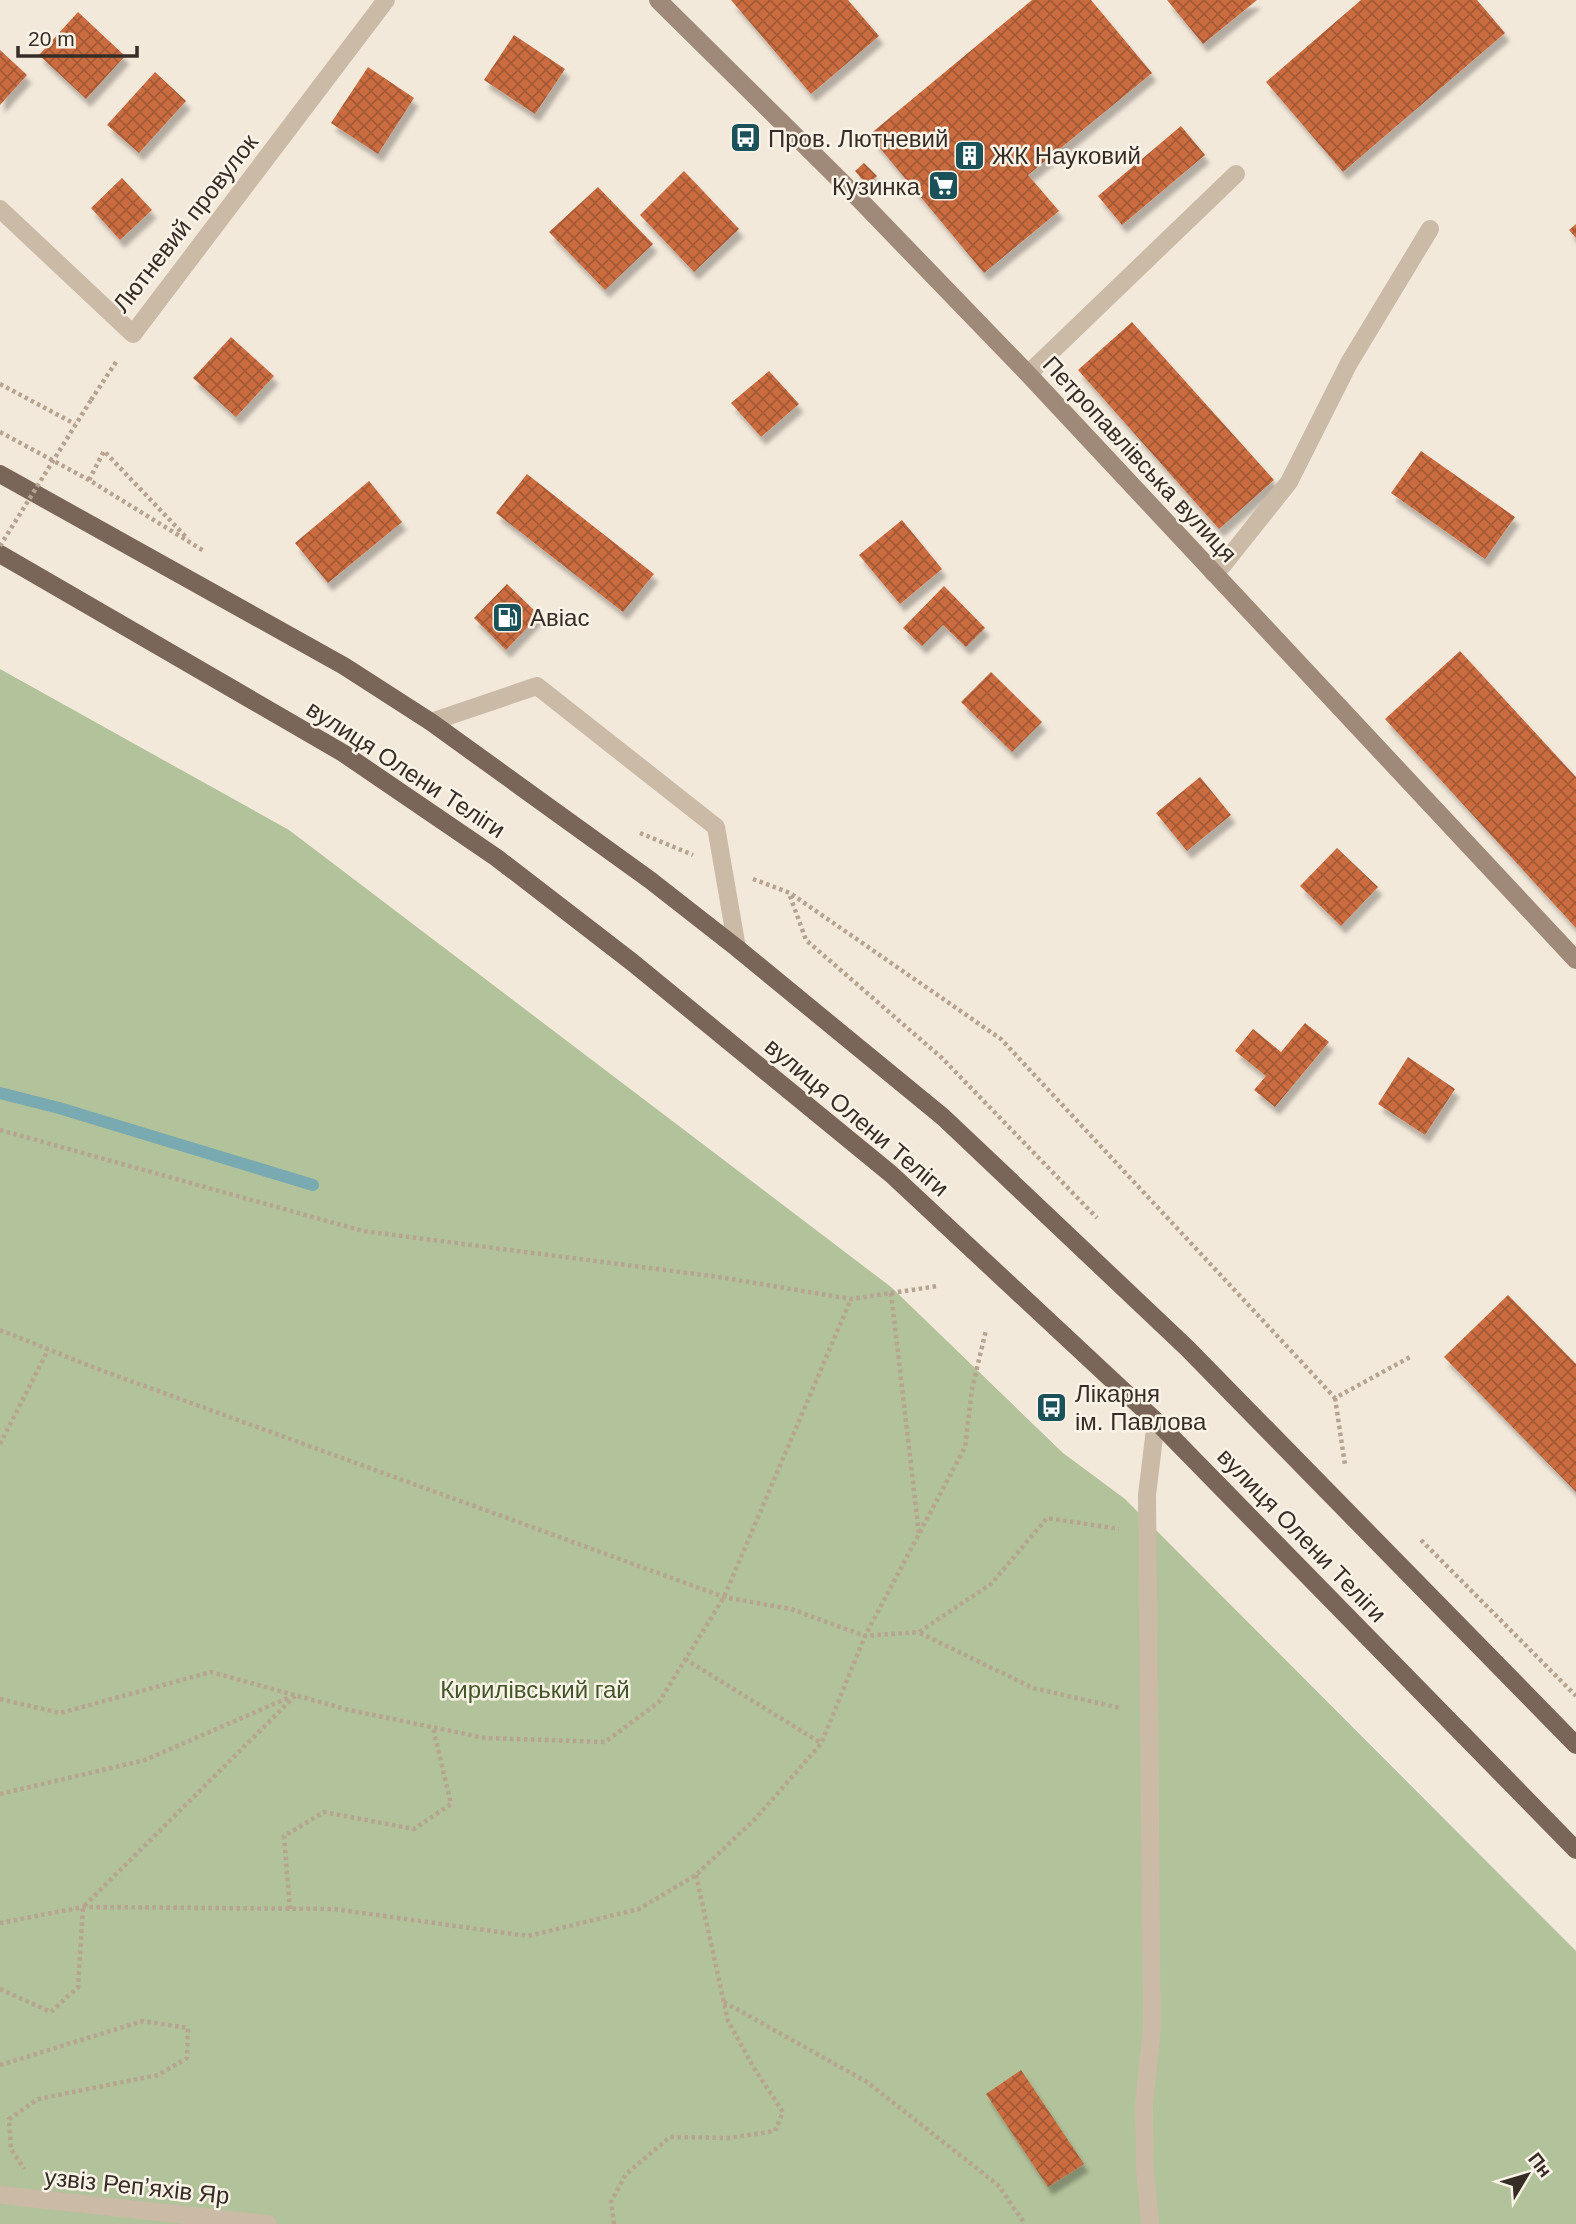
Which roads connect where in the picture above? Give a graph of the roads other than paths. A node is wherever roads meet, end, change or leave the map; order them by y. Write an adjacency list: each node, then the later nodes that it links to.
1 (386, 0): 4 (street, Лютневий провулок)
2 (658, 0): 6 (street, Петропавлівська вулиця)
3 (1236, 174): 6 (street)
4 (0, 209)
5 (1430, 229): 9 (street)
6 (1028, 374): 9 (street, Петропавлівська вулиця)
7 (0, 474): 10 (main road, вулиця Олени Теліги)
8 (0, 554): 13 (main road, вулиця Олени Теліги)
9 (1213, 573): 12 (street, Петропавлівська вулиця)
10 (431, 722): 11 (main road, вулиця Олени Теліги); 11 (street)
11 (737, 948): 14 (main road, вулиця Олени Теліги)
12 (1576, 960)
13 (1156, 1421): 15 (main road, вулиця Олени Теліги); 18 (street)
14 (1576, 1745)
15 (1576, 1850)
16 (0, 2195): 17 (street, узвіз Репʼяхів Яр)
17 (268, 2224)
18 (1150, 2224)

